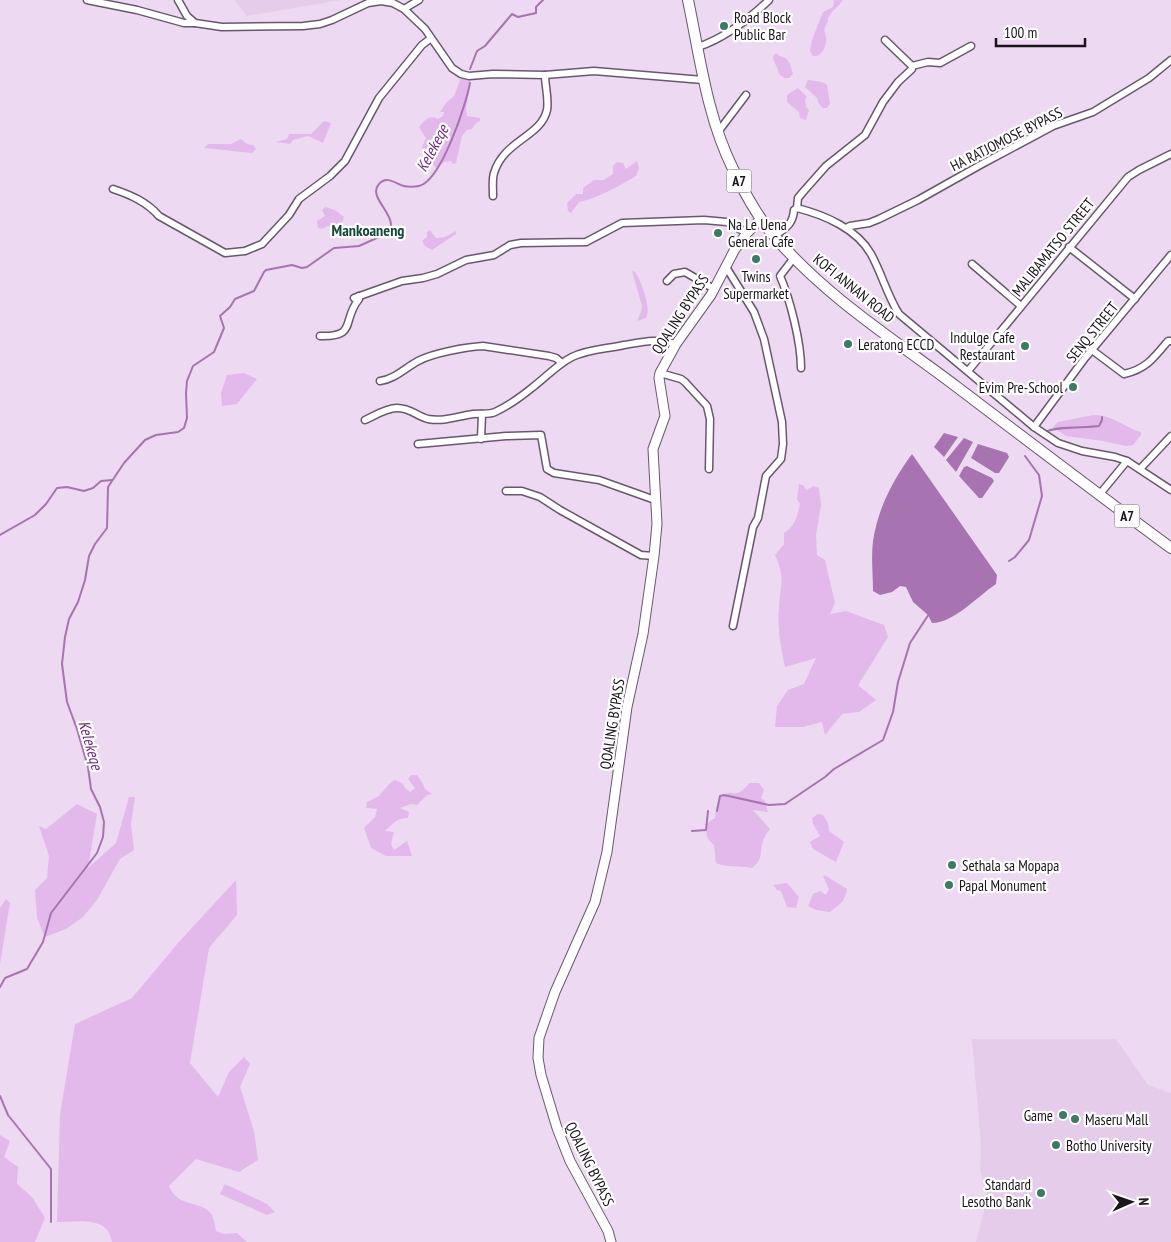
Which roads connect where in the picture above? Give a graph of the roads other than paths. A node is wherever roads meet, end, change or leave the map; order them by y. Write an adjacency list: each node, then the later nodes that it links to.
1 (87, 0): 7 (street)
2 (178, 0): 7 (street)
3 (419, 0): 6 (street)
4 (688, 0): 10 (main road, KOFI ANNAN ROAD / A7)
5 (769, 0): 10 (street)
6 (404, 9): 7 (street); 8 (street)
7 (195, 23)
8 (430, 39): 14 (street); 19 (street)
9 (885, 40): 13 (street)
10 (698, 46): 15 (main road, KOFI ANNAN ROAD / A7)
11 (971, 46): 13 (street)
12 (1171, 60): 23 (street, HA RATJOMOSE BYPASS)
13 (912, 66): 21 (street)
14 (545, 75): 15 (street); 20 (street)
15 (703, 80): 17 (main road, KOFI ANNAN ROAD / A7)
16 (746, 95): 17 (street)
17 (718, 132): 22 (main road, KOFI ANNAN ROAD / A7)
18 (1171, 154): 26 (street, MALIBAMATSO STREET)
19 (113, 189)
20 (493, 196)
21 (797, 208): 23 (street); 25 (street)
22 (762, 219): 24 (main road, QOALING BYPASS); 25 (main road, KOFI ANNAN ROAD / A7)
23 (846, 228): 41 (street)
24 (747, 233): 30 (main road, QOALING BYPASS); 35 (street)
25 (774, 237): 55 (main road, KOFI ANNAN ROAD / A7)
26 (1069, 247): 33 (street); 34 (street, MALIBAMATSO STREET)
27 (1170, 258): 33 (street, SENQ STREET)
28 (790, 263): 40 (street)
29 (972, 264): 34 (street)
30 (726, 267): 32 (main road, QOALING BYPASS); 59 (street)
31 (668, 281): 32 (street)
32 (714, 289): 37 (main road, QOALING BYPASS)
33 (1135, 299): 38 (street, SENQ STREET)
34 (1021, 306): 41 (street, MALIBAMATSO STREET)
35 (320, 336)
36 (1171, 341): 38 (street)
37 (676, 344): 39 (street); 42 (main road, QOALING BYPASS)
38 (1092, 350): 46 (street, SENQ STREET)
39 (562, 363): 43 (street); 44 (street)
40 (802, 368)
41 (968, 372): 46 (street)
42 (660, 373): 51 (street); 56 (main road, QOALING BYPASS)
43 (380, 382)
44 (482, 414): 45 (street); 48 (street)
45 (365, 420)
46 (1034, 427): 50 (street)
47 (1171, 436): 52 (street)
48 (482, 438): 49 (street); 56 (street)
49 (418, 444)
50 (1127, 461): 52 (street); 55 (street)
51 (709, 469)
52 (1140, 470): 53 (street)
53 (1171, 490)
54 (506, 491): 58 (street)
55 (1099, 495): 57 (main road, KOFI ANNAN ROAD / A7)
56 (655, 500): 58 (main road, QOALING BYPASS)
57 (1171, 548)
58 (654, 556): 60 (main road, QOALING BYPASS)
59 (733, 626)
60 (611, 1242)

